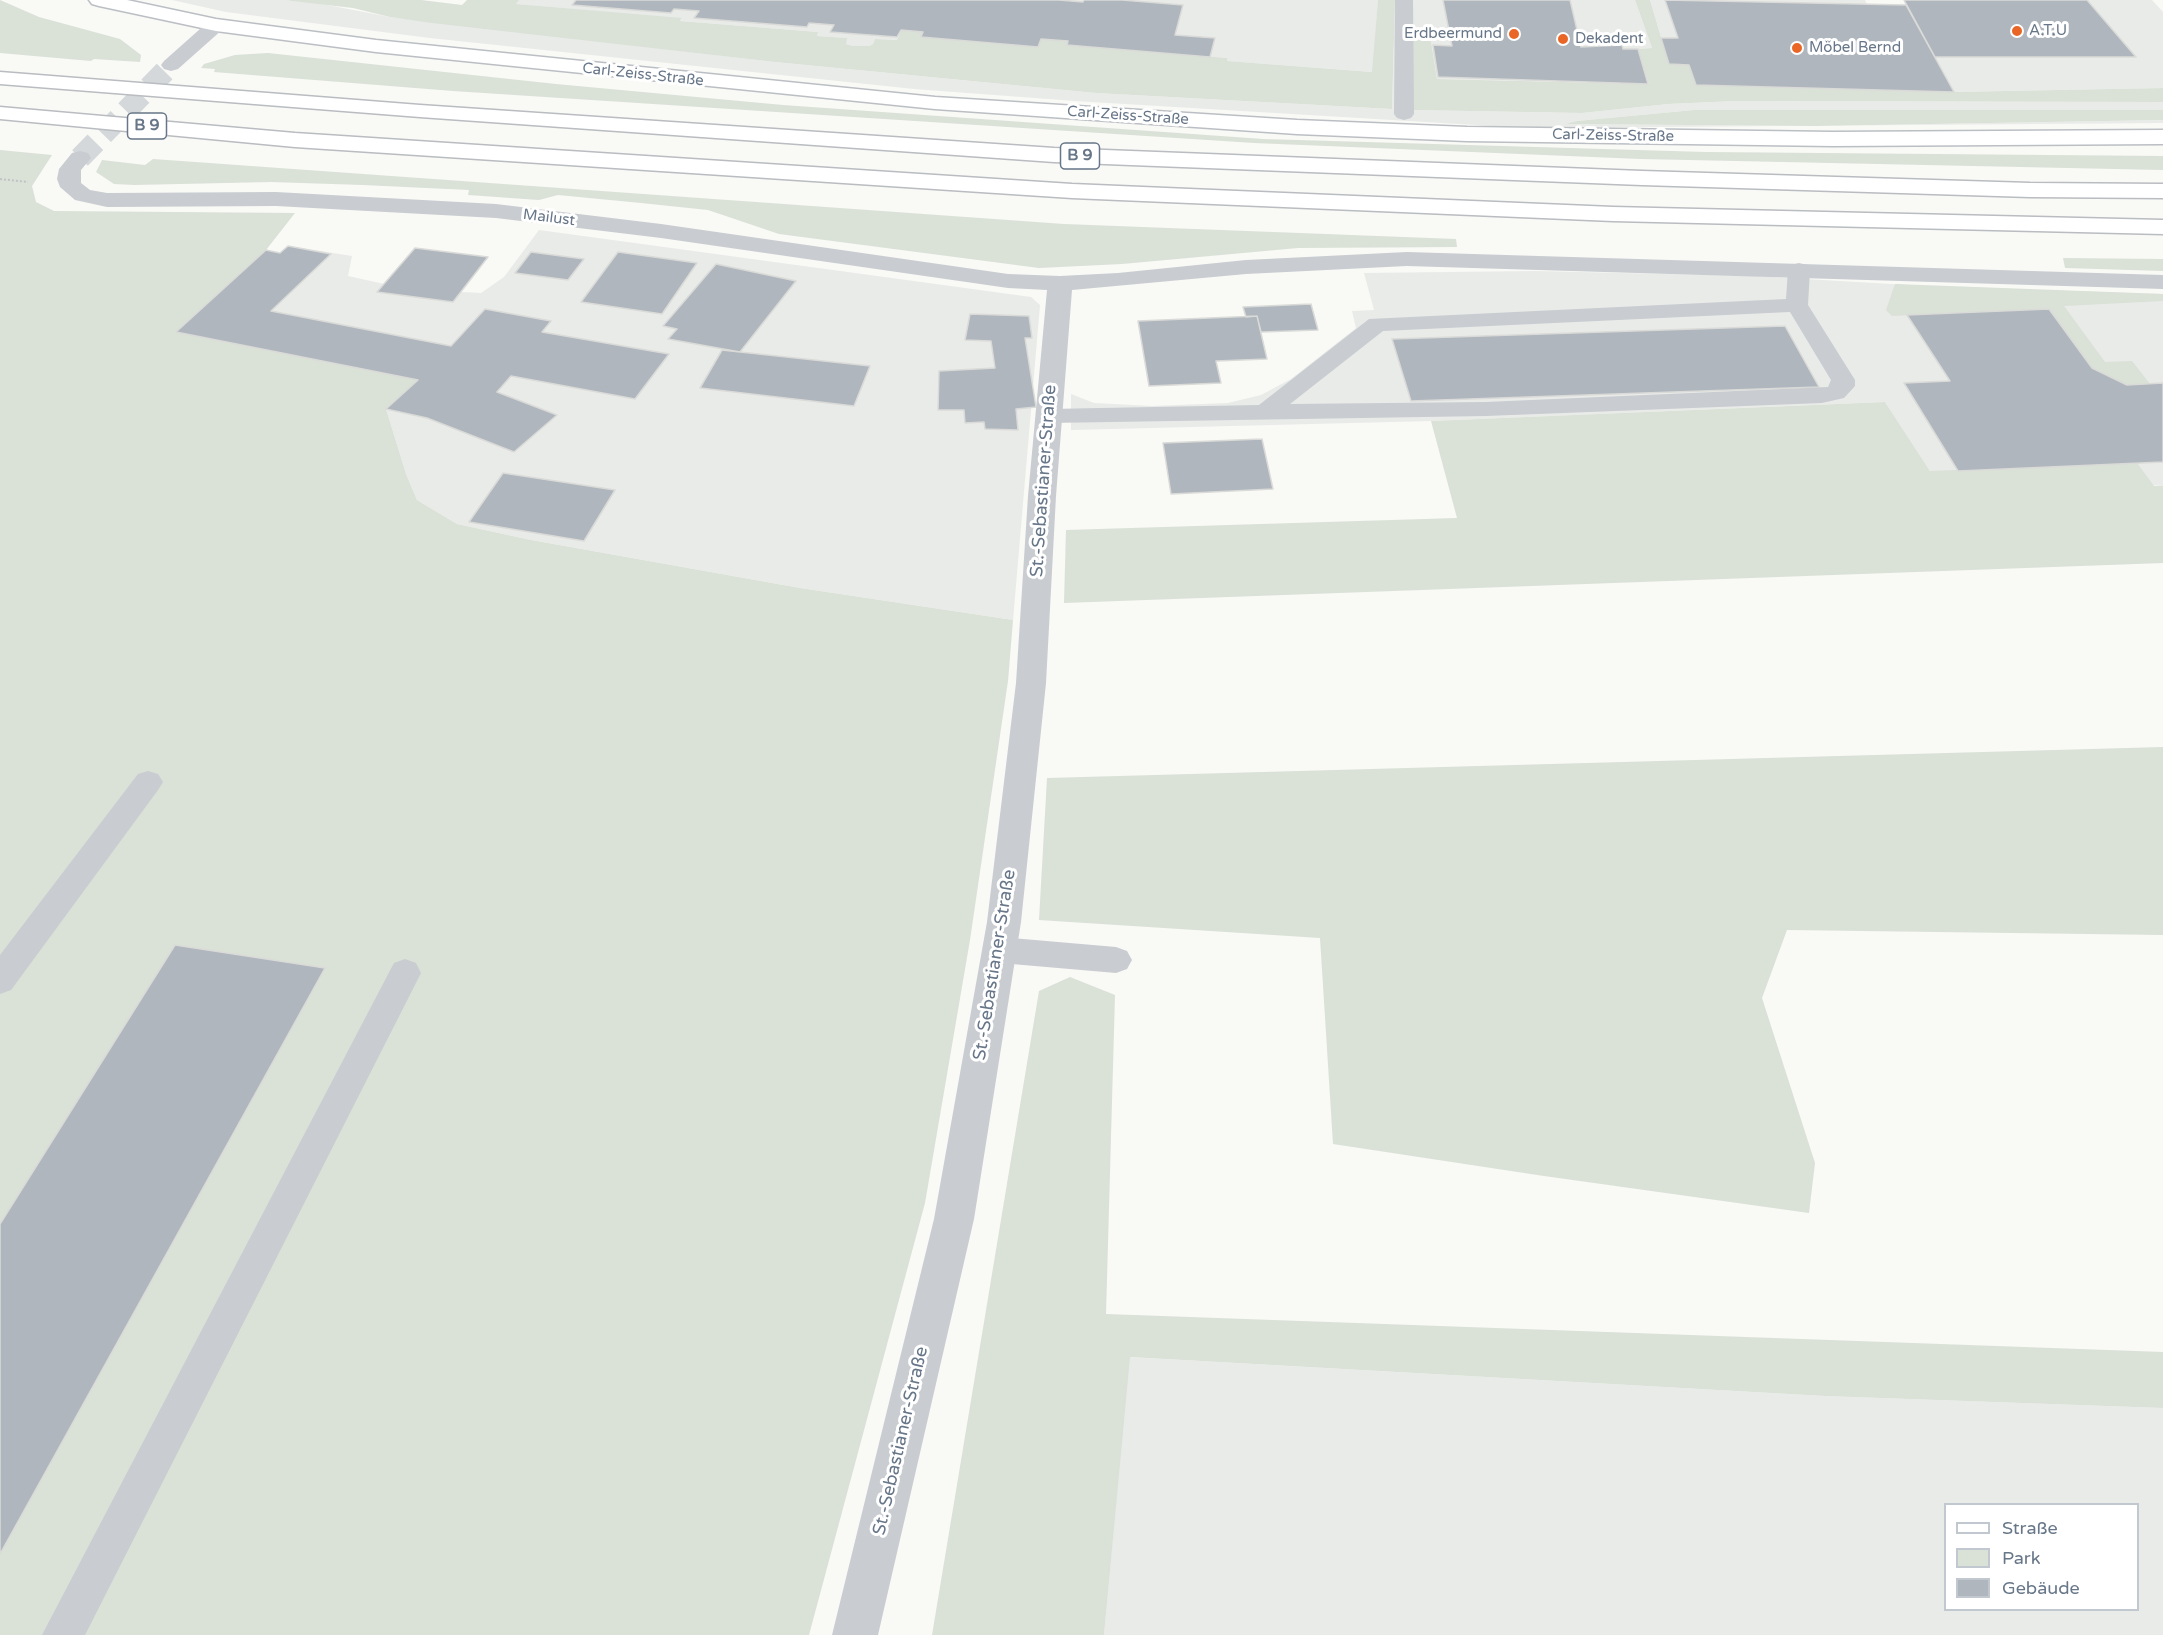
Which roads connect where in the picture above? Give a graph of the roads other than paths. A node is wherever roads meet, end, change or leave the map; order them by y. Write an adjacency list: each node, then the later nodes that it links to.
1 (99, 0): 3 (main road, Carl-Zeiss-Straße)
2 (1404, 0): 7 (lane)
3 (216, 25): 4 (street); 8 (main road, Carl-Zeiss-Straße)
4 (171, 65)
5 (0, 78): 10 (main road, B 9)
6 (0, 113): 11 (main road, B 9)
7 (1404, 114)
8 (2163, 137)
9 (80, 158): 14 (street, Mailust)
10 (2163, 191)
11 (2163, 227)
12 (1799, 270): 13 (street); 14 (street); 15 (lane)
13 (2163, 282)
14 (1060, 283): 17 (street, St.-Sebastianer-Straße)
15 (1797, 305): 16 (lane); 16 (lane)
16 (1265, 412): 17 (lane)
17 (1049, 416): 19 (street, St.-Sebastianer-Straße)
18 (148, 782): 22 (lane)
19 (999, 950): 20 (lane); 24 (street, St.-Sebastianer-Straße)
20 (1116, 960)
21 (405, 973): 23 (lane)
22 (0, 980)
23 (63, 1635)
24 (855, 1635)

